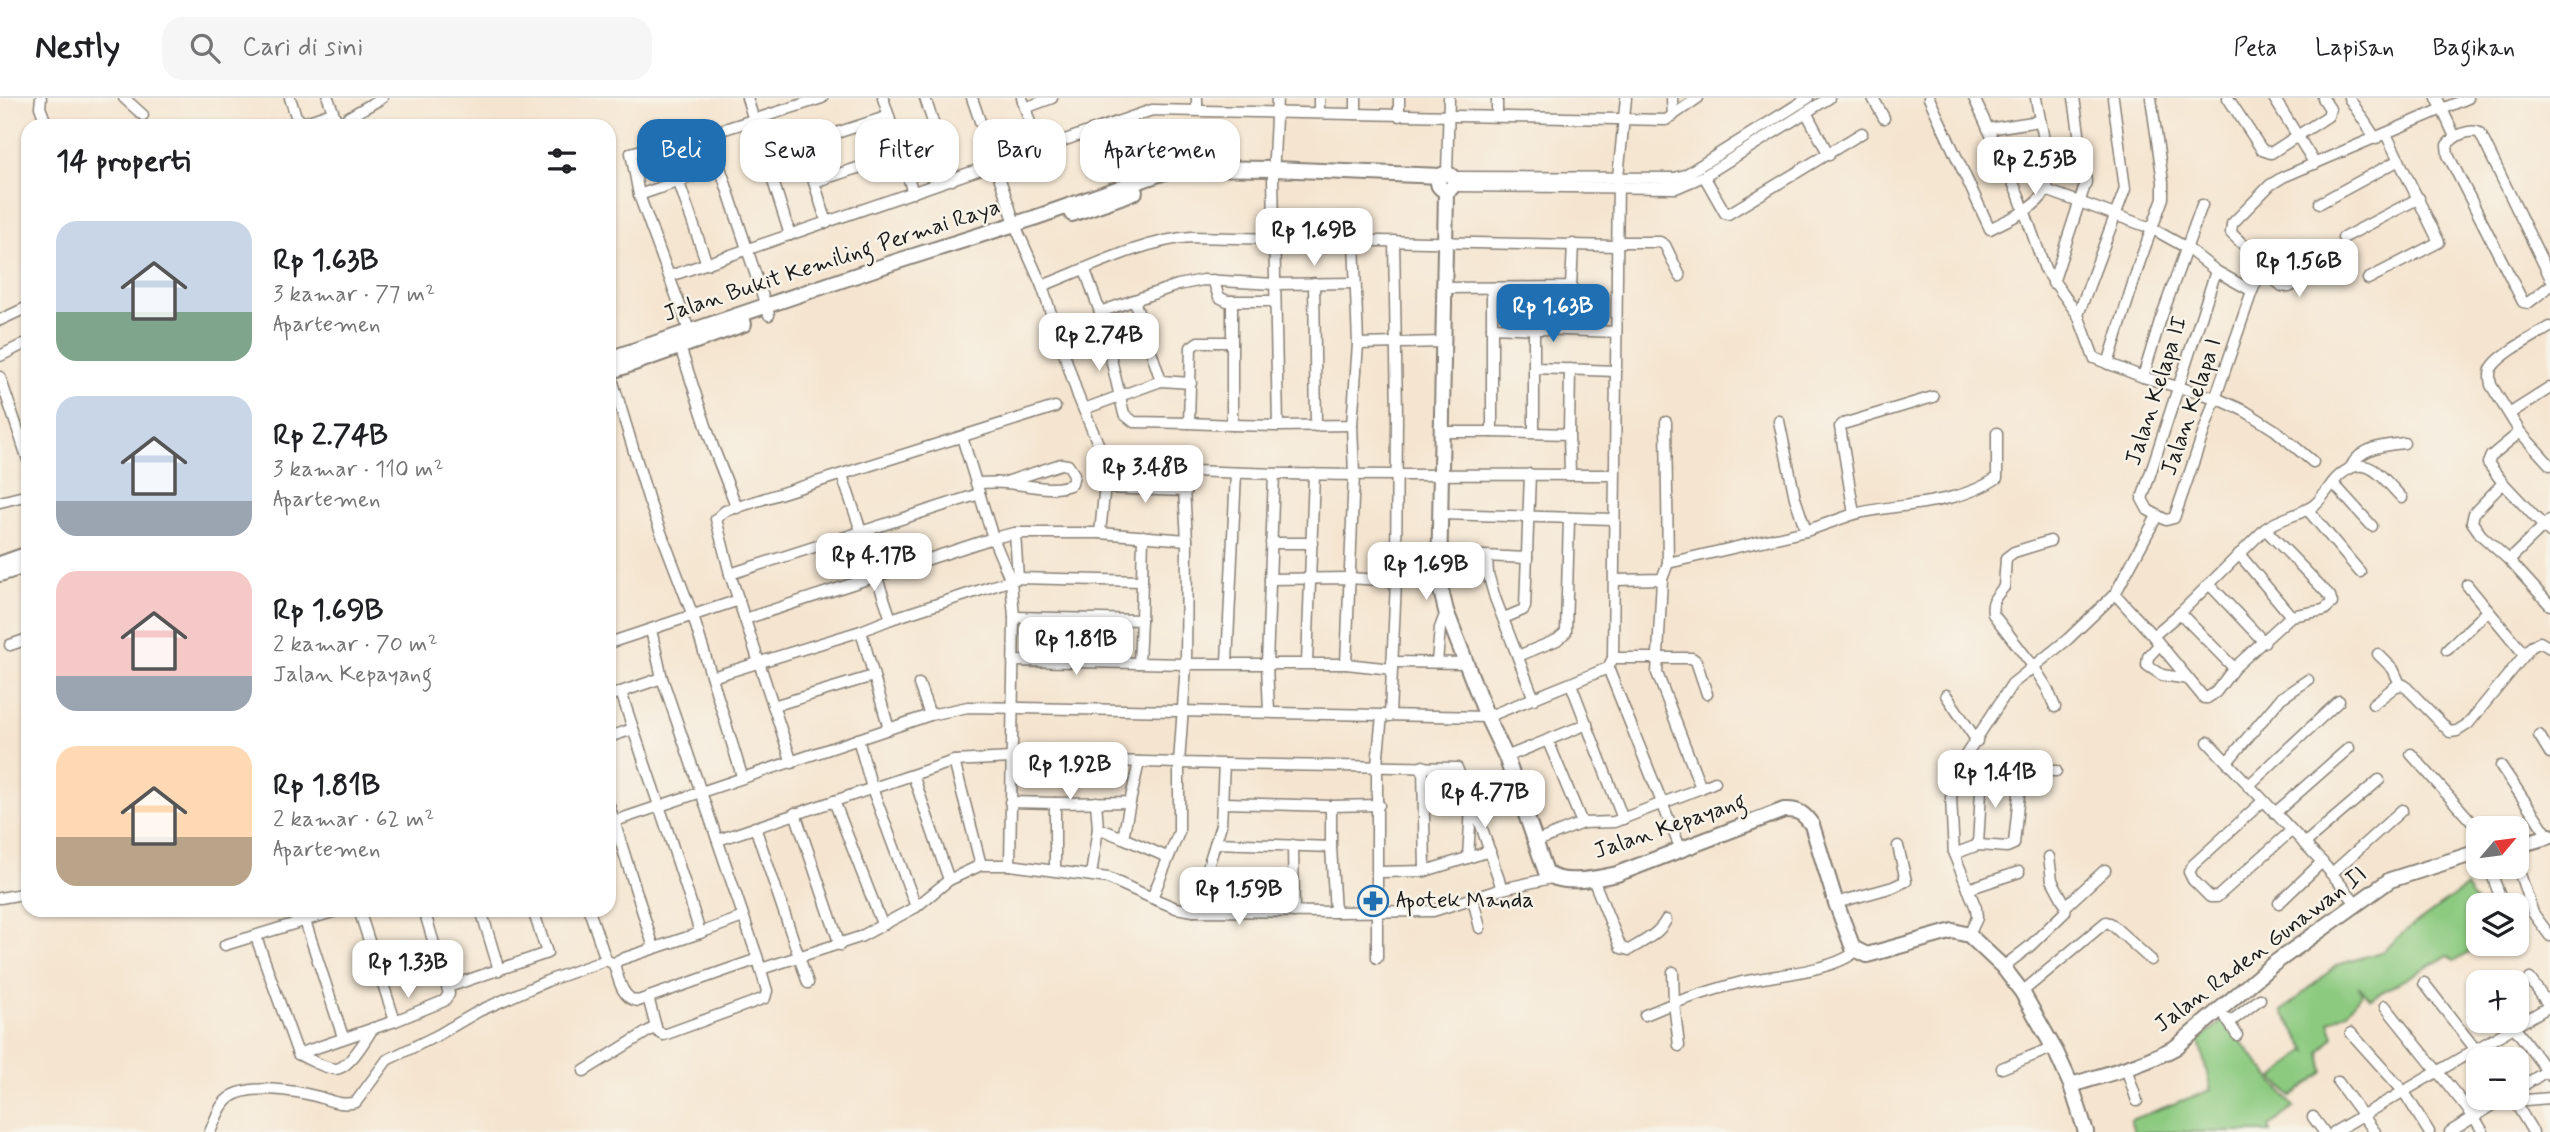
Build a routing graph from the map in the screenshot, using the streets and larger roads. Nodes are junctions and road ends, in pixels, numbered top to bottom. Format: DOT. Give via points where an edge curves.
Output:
graph roads {
  1 [pos="41,98"];
  2 [pos="124,98"];
  3 [pos="290,98"];
  4 [pos="328,98"];
  5 [pos="382,98"];
  6 [pos="747,98"];
  7 [pos="822,98"];
  8 [pos="883,98"];
  9 [pos="925,98"];
  10 [pos="972,98"];
  11 [pos="1052,98"];
  12 [pos="1148,98"];
  13 [pos="1198,98"];
  14 [pos="1235,98"];
  15 [pos="1277,98"];
  16 [pos="1319,98"];
  17 [pos="1356,98"];
  18 [pos="1399,98"];
  19 [pos="1449,98"];
  20 [pos="1497,98"];
  21 [pos="1626,98"];
  22 [pos="1672,98"];
  23 [pos="1697,98"];
  24 [pos="1808,98"];
  25 [pos="1829,98"];
  26 [pos="1873,98"];
  27 [pos="1928,98"];
  28 [pos="1974,98"];
  29 [pos="2036,98"];
  30 [pos="2074,98"];
  31 [pos="2113,98"];
  32 [pos="2151,98"];
  33 [pos="2228,98"];
  34 [pos="2274,98"];
  35 [pos="2323,98"];
  36 [pos="2349,98"];
  37 [pos="2437,98"];
  38 [pos="2468,98"];
  39 [pos="798,102"];
  40 [pos="1024,103"];
  41 [pos="1152,110"];
  42 [pos="1198,110"];
  43 [pos="2442,110"];
  44 [pos="1234,111"];
  45 [pos="332,113"];
  46 [pos="1277,113"];
  47 [pos="1319,113"];
  48 [pos="1806,113"];
  49 [pos="1356,114"];
  50 [pos="1448,114"];
  51 [pos="143,115"];
  52 [pos="889,116"];
  53 [pos="1399,116"];
  54 [pos="1497,116"];
  55 [pos="1674,116"];
  56 [pos="1884,118"];
  57 [pos="44,119"];
  58 [pos="299,119"];
  59 [pos="315,119"];
  60 [pos="337,119"];
  61 [pos="346,119"];
  62 [pos="754,119"];
  63 [pos="760,119"];
  64 [pos="890,119"];
  65 [pos="932,119"];
  66 [pos="979,119"];
  67 [pos="1624,120"];
  68 [pos="2039,121"];
  69 [pos="1988,129"];
  70 [pos="841,132"];
  71 [pos="1862,133"];
  72 [pos="2386,134"];
  73 [pos="2298,137"];
  74 [pos="2455,137"];
  75 [pos="2376,139"];
  76 [pos="1066,140"];
  77 [pos="637,151"];
  78 [pos="1829,155"];
  79 [pos="2045,158"];
  80 [pos="2399,160"];
  81 [pos="2315,164"];
  82 [pos="2004,166"];
  83 [pos="1274,173"];
  84 [pos="1704,176"];
  85 [pos="673,182"];
  86 [pos="679,182"];
  87 [pos="725,182"];
  88 [pos="773,182"];
  89 [pos="814,182"];
  90 [pos="910,182"];
  91 [pos="946,182"];
  92 [pos="1000,182"];
  93 [pos="1446,182"];
  94 [pos="1618,182"];
  95 [pos="2046,190"];
  96 [pos="914,193"];
  97 [pos="639,195"];
  98 [pos="2419,198"];
  99 [pos="2320,203"];
  100 [pos="2080,204"];
  101 [pos="2202,205"];
  102 [pos="2024,211"];
  103 [pos="2116,215"];
  104 [pos="827,223"];
  105 [pos="1017,228"];
  106 [pos="2151,228"];
  107 [pos="790,235"];
  108 [pos="1275,238"];
  109 [pos="2343,239"];
  110 [pos="1354,240"];
  111 [pos="1394,241"];
  112 [pos="1445,242"];
  113 [pos="1573,244"];
  114 [pos="1617,244"];
  115 [pos="2187,248"];
  116 [pos="748,250"];
  117 [pos="2339,260"];
  118 [pos="707,264"];
  119 [pos="1085,270"];
  120 [pos="2262,270"];
  121 [pos="2216,271"];
  122 [pos="670,276"];
  123 [pos="1680,276"];
  124 [pos="2550,277"];
  125 [pos="2368,279"];
  126 [pos="1213,280"];
  127 [pos="1314,283"];
  128 [pos="1354,283"];
  129 [pos="2053,283"];
  130 [pos="1275,284"];
  131 [pos="1042,286"];
  132 [pos="2550,286"];
  133 [pos="1572,287"];
  134 [pos="1444,288"];
  135 [pos="1492,288"];
  136 [pos="2252,291"];
  137 [pos="1134,300"];
  138 [pos="1232,301"];
  139 [pos="1274,301"];
  140 [pos="21,310"];
  141 [pos="768,310"];
  142 [pos="1100,312"];
  143 [pos="2078,315"];
  144 [pos="0,320"];
  145 [pos="1492,327"];
  146 [pos="2550,327"];
  147 [pos="1534,328"];
  148 [pos="1571,329"];
  149 [pos="690,332"];
  150 [pos="1616,332"];
  151 [pos="1232,342"];
  152 [pos="1443,342"];
  153 [pos="1358,344"];
  154 [pos="1395,344"];
  155 [pos="21,346"];
  156 [pos="680,347"];
  157 [pos="0,356"];
  158 [pos="616,357"];
  159 [pos="2108,364"];
  160 [pos="1534,368"];
  161 [pos="616,369"];
  162 [pos="1570,369"];
  163 [pos="1616,371"];
  164 [pos="0,377"];
  165 [pos="2143,377"];
  166 [pos="1161,382"];
  167 [pos="1191,383"];
  168 [pos="2178,387"];
  169 [pos="2549,390"];
  170 [pos="616,394"];
  171 [pos="1120,396"];
  172 [pos="1933,397"];
  173 [pos="2216,398"];
  174 [pos="1055,407"];
  175 [pos="1084,409"];
  176 [pos="2509,414"];
  177 [pos="1779,421"];
  178 [pos="1666,422"];
  179 [pos="1189,423"];
  180 [pos="1231,425"];
  181 [pos="1352,425"];
  182 [pos="1278,426"];
  183 [pos="1316,426"];
  184 [pos="1441,432"];
  185 [pos="1492,432"];
  186 [pos="2520,432"];
  187 [pos="1534,433"];
  188 [pos="1997,433"];
  189 [pos="1569,434"];
  190 [pos="962,437"];
  191 [pos="21,439"];
  192 [pos="2404,443"];
  193 [pos="2313,462"];
  194 [pos="1107,465"];
  195 [pos="2550,466"];
  196 [pos="2351,467"];
  197 [pos="1183,472"];
  198 [pos="1236,473"];
  199 [pos="1274,474"];
  200 [pos="1314,474"];
  201 [pos="1354,474"];
  202 [pos="1397,474"];
  203 [pos="1442,474"];
  204 [pos="1530,474"];
  205 [pos="842,475"];
  206 [pos="1570,475"];
  207 [pos="1614,475"];
  208 [pos="1003,483"];
  209 [pos="2333,483"];
  210 [pos="2503,483"];
  211 [pos="1105,488"];
  212 [pos="977,489"];
  213 [pos="1186,491"];
  214 [pos="21,497"];
  215 [pos="2402,498"];
  216 [pos="0,502"];
  217 [pos="737,508"];
  218 [pos="2307,509"];
  219 [pos="1854,513"];
  220 [pos="1441,514"];
  221 [pos="1529,516"];
  222 [pos="2157,516"];
  223 [pos="1569,518"];
  224 [pos="1613,519"];
  225 [pos="2372,526"];
  226 [pos="2548,526"];
  227 [pos="2264,529"];
  228 [pos="1806,531"];
  229 [pos="861,532"];
  230 [pos="1015,533"];
  231 [pos="1100,533"];
  232 [pos="1143,536"];
  233 [pos="993,538"];
  234 [pos="1187,540"];
  235 [pos="2050,541"];
  236 [pos="1271,542"];
  237 [pos="1312,543"];
  238 [pos="1441,554"];
  239 [pos="2239,554"];
  240 [pos="21,556"];
  241 [pos="1487,557"];
  242 [pos="1527,558"];
  243 [pos="2509,560"];
  244 [pos="1668,563"];
  245 [pos="0,564"];
  246 [pos="21,567"];
  247 [pos="2360,572"];
  248 [pos="0,574"];
  249 [pos="730,574"];
  250 [pos="876,576"];
  251 [pos="1349,578"];
  252 [pos="1015,579"];
  253 [pos="1270,579"];
  254 [pos="1662,579"];
  255 [pos="1311,580"];
  256 [pos="1615,580"];
  257 [pos="1142,581"];
  258 [pos="1396,581"];
  259 [pos="1439,582"];
  260 [pos="2209,584"];
  261 [pos="2467,585"];
  262 [pos="2115,594"];
  263 [pos="739,600"];
  264 [pos="2550,605"];
  265 [pos="1446,611"];
  266 [pos="2488,611"];
  267 [pos="2180,612"];
  268 [pos="693,616"];
  269 [pos="2291,616"];
  270 [pos="1014,617"];
  271 [pos="1504,618"];
  272 [pos="745,619"];
  273 [pos="891,619"];
  274 [pos="1141,620"];
  275 [pos="651,630"];
  276 [pos="861,631"];
  277 [pos="2156,640"];
  278 [pos="21,641"];
  279 [pos="616,641"];
  280 [pos="2264,642"];
  281 [pos="10,645"];
  282 [pos="2550,648"];
  283 [pos="2446,650"];
  284 [pos="2378,653"];
  285 [pos="2524,654"];
  286 [pos="1518,656"];
  287 [pos="1613,658"];
  288 [pos="1657,658"];
  289 [pos="1013,661"];
  290 [pos="1227,662"];
  291 [pos="760,663"];
  292 [pos="1139,663"];
  293 [pos="1307,663"];
  294 [pos="1437,663"];
  295 [pos="1468,663"];
  296 [pos="1186,664"];
  297 [pos="1267,664"];
  298 [pos="1346,664"];
  299 [pos="1392,666"];
  300 [pos="2033,666"];
  301 [pos="1608,668"];
  302 [pos="2234,668"];
  303 [pos="873,676"];
  304 [pos="712,677"];
  305 [pos="662,678"];
  306 [pos="2188,679"];
  307 [pos="2308,680"];
  308 [pos="919,684"];
  309 [pos="1571,684"];
  310 [pos="2400,684"];
  311 [pos="621,692"];
  312 [pos="616,694"];
  313 [pos="1707,694"];
  314 [pos="1946,695"];
  315 [pos="1534,699"];
  316 [pos="2339,701"];
  317 [pos="2373,704"];
  318 [pos="773,706"];
  319 [pos="1012,707"];
  320 [pos="2055,708"];
  321 [pos="1181,710"];
  322 [pos="1269,712"];
  323 [pos="930,715"];
  324 [pos="1386,716"];
  325 [pos="1487,717"];
  326 [pos="1587,724"];
  327 [pos="633,729"];
  328 [pos="889,729"];
  329 [pos="616,735"];
  330 [pos="2539,735"];
  331 [pos="858,739"];
  332 [pos="1548,741"];
  333 [pos="1977,741"];
  334 [pos="2208,742"];
  335 [pos="2349,748"];
  336 [pos="2550,753"];
  337 [pos="2411,754"];
  338 [pos="1506,757"];
  339 [pos="1011,758"];
  340 [pos="954,761"];
  341 [pos="1139,762"];
  342 [pos="2227,762"];
  343 [pos="792,763"];
  344 [pos="1178,763"];
  345 [pos="1224,764"];
  346 [pos="1377,765"];
  347 [pos="2501,765"];
  348 [pos="1423,766"];
  349 [pos="2056,771"];
  350 [pos="1982,772"];
  351 [pos="913,775"];
  352 [pos="742,776"];
  353 [pos="2379,780"];
  354 [pos="1715,782"];
  355 [pos="2248,786"];
  356 [pos="872,788"];
  357 [pos="1701,788"];
  358 [pos="702,791"];
  359 [pos="834,801"];
  360 [pos="1472,801"];
  361 [pos="2263,801"];
  362 [pos="1010,802"];
  363 [pos="1096,802"];
  364 [pos="1130,802"];
  365 [pos="1055,803"];
  366 [pos="1224,803"];
  367 [pos="1662,803"];
  368 [pos="1379,804"];
  369 [pos="661,806"];
  370 [pos="1331,806"];
  371 [pos="2402,810"];
  372 [pos="796,813"];
  373 [pos="2275,813"];
  374 [pos="2466,816"];
  375 [pos="1623,819"];
  376 [pos="616,821"];
  377 [pos="1582,823"];
  378 [pos="755,827"];
  379 [pos="1098,828"];
  380 [pos="2291,831"];
  381 [pos="616,834"];
  382 [pos="2549,836"];
  383 [pos="1123,838"];
  384 [pos="718,840"];
  385 [pos="1535,842"];
  386 [pos="2529,842"];
  387 [pos="1216,843"];
  388 [pos="2304,844"];
  389 [pos="1293,845"];
  390 [pos="1978,845"];
  391 [pos="1898,846"];
  392 [pos="1331,847"];
  393 [pos="1681,850"];
  394 [pos="1490,851"];
  395 [pos="1954,854"];
  396 [pos="2466,856"];
  397 [pos="1167,857"];
  398 [pos="2049,857"];
  399 [pos="1468,858"];
  400 [pos="2322,862"];
  401 [pos="981,865"];
  402 [pos="1010,865"];
  403 [pos="1055,870"];
  404 [pos="2105,870"];
  405 [pos="1426,871"];
  406 [pos="1379,872"];
  407 [pos="2020,872"];
  408 [pos="2331,874"];
  409 [pos="1091,875"];
  410 [pos="1551,878"];
  411 [pos="1593,879"];
  412 [pos="2521,879"];
  413 [pos="949,880"];
  414 [pos="1502,889"];
  415 [pos="1968,889"];
  416 [pos="21,894"];
  417 [pos="0,898"];
  418 [pos="1152,898"];
  419 [pos="1473,899"];
  420 [pos="1836,903"];
  421 [pos="2279,903"];
  422 [pos="2356,903"];
  423 [pos="2066,906"];
  424 [pos="916,907"];
  425 [pos="1194,911"];
  426 [pos="1294,912"];
  427 [pos="1335,912"];
  428 [pos="1378,912"];
  429 [pos="317,917"];
  430 [pos="361,917"];
  431 [pos="426,917"];
  432 [pos="483,917"];
  433 [pos="535,917"];
  434 [pos="592,917"];
  435 [pos="743,917"];
  436 [pos="1666,920"];
  437 [pos="305,921"];
  438 [pos="883,924"];
  439 [pos="1480,928"];
  440 [pos="700,933"];
  441 [pos="1969,935"];
  442 [pos="2550,936"];
  443 [pos="256,937"];
  444 [pos="225,945"];
  445 [pos="840,946"];
  446 [pos="654,948"];
  447 [pos="1857,950"];
  448 [pos="1377,958"];
  449 [pos="758,959"];
  450 [pos="799,959"];
  451 [pos="2151,960"];
  452 [pos="610,962"];
  453 [pos="2003,967"];
  454 [pos="761,969"];
  455 [pos="499,970"];
  456 [pos="1672,972"];
  457 [pos="2530,979"];
  458 [pos="808,983"];
  459 [pos="2424,983"];
  460 [pos="448,987"];
  461 [pos="2022,992"];
  462 [pos="648,997"];
  463 [pos="2260,999"];
  464 [pos="1674,1003"];
  465 [pos="2385,1006"];
  466 [pos="2550,1007"];
  467 [pos="2220,1010"];
  468 [pos="1645,1015"];
  469 [pos="2529,1016"];
  470 [pos="395,1021"];
  471 [pos="2229,1023"];
  472 [pos="655,1027"];
  473 [pos="373,1028"];
  474 [pos="2351,1033"];
  475 [pos="2499,1033"];
  476 [pos="2519,1033"];
  477 [pos="2237,1035"];
  478 [pos="342,1037"];
  479 [pos="1679,1046"];
  480 [pos="2053,1047"];
  481 [pos="2474,1047"];
  482 [pos="2479,1047"];
  483 [pos="298,1054"];
  484 [pos="2466,1055"];
  485 [pos="2001,1068"];
  486 [pos="2126,1068"];
  487 [pos="2549,1071"];
  488 [pos="584,1072"];
  489 [pos="2438,1072"];
  490 [pos="2338,1083"];
  491 [pos="2529,1083"];
  492 [pos="2071,1085"];
  493 [pos="2404,1092"];
  494 [pos="2550,1098"];
  495 [pos="2529,1099"];
  496 [pos="2137,1101"];
  497 [pos="2488,1110"];
  498 [pos="2518,1110"];
  499 [pos="2364,1116"];
  500 [pos="2313,1117"];
  501 [pos="2474,1117"];
  502 [pos="210,1132"];
  503 [pos="2085,1132"];
  504 [pos="2324,1132"];
  505 [pos="2334,1132"];
  506 [pos="2375,1132"];
  507 [pos="2429,1132"];
  508 [pos="2450,1132"];
  509 [pos="2483,1132"];
  510 [pos="2533,1132"];
  1 -- 57 [label="street"];
  2 -- 51 [label="street"];
  3 -- 58 [label="street"];
  4 -- 45 [label="street"];
  5 -- 61 [label="street"];
  6 -- 62 [label="street"];
  7 -- 39 [label="street"];
  8 -- 52 [label="street"];
  9 -- 65 [label="street"];
  10 -- 66 [label="street"];
  11 -- 40 [label="street"];
  12 -- 41 [label="street"];
  13 -- 42 [label="street"];
  14 -- 44 [label="street"];
  15 -- 46 [label="street"];
  16 -- 47 [label="street"];
  17 -- 49 [label="street"];
  18 -- 53 [label="street"];
  19 -- 50 [label="street"];
  20 -- 54 [label="street"];
  21 -- 67 [label="street"];
  22 -- 55 [label="street"];
  23 -- 55 [label="street"];
  24 -- 94 [label="street" via="1685,175"];
  25 -- 48 [label="street"];
  26 -- 56 [label="street"];
  27 -- 102 [label="street" via="1990,229"];
  28 -- 69 [label="street"];
  29 -- 68 [label="street"];
  30 -- 100 [label="street" via="2086,182"];
  31 -- 103 [label="street" via="2125,189"];
  32 -- 106 [label="street" via="2163,190"];
  33 -- 73 [label="street" via="2267,153"];
  34 -- 73 [label="street"];
  35 -- 73 [label="street" via="2329,116"];
  36 -- 75 [label="street"];
  37 -- 43 [label="street"];
  38 -- 43 [label="street"];
  39 -- 63 [label="street"];
  41 -- 42 [label="street"];
  41 -- 76 [label="street"];
  42 -- 44 [label="street"];
  43 -- 72 [label="street"];
  43 -- 74 [label="street"];
  44 -- 46 [label="street"];
  45 -- 59 [label="street"];
  45 -- 60 [label="street"];
  46 -- 47 [label="street"];
  46 -- 83 [label="street"];
  47 -- 49 [label="street"];
  48 -- 78 [label="street"];
  48 -- 84 [label="street"];
  49 -- 53 [label="street"];
  50 -- 53 [label="street"];
  50 -- 54 [label="street"];
  50 -- 93 [label="street"];
  52 -- 64 [label="street"];
  52 -- 70 [label="street"];
  54 -- 67 [label="street"];
  55 -- 67 [label="street"];
  67 -- 94 [label="street"];
  68 -- 69 [label="street"];
  68 -- 79 [label="street"];
  69 -- 82 [label="street"];
  71 -- 78 [label="street"];
  72 -- 75 [label="street"];
  72 -- 80 [label="street"];
  73 -- 81 [label="street"];
  74 -- 124 [label="street" via="2470,131 2480,133"];
  74 -- 132 [label="street" via="2447,145 2448,156 2523,302"];
  75 -- 81 [label="street"];
  77 -- 97 [label="street" via="631,153"];
  78 -- 84 [label="street" via="1728,214"];
  79 -- 82 [label="street"];
  79 -- 95 [label="street"];
  80 -- 98 [label="street"];
  80 -- 99 [label="street"];
  81 -- 120 [label="street" via="2276,181 2232,224 2231,233"];
  82 -- 102 [label="street"];
  83 -- 93 [label="street, Jalan Bukit Kemiling Permai Raya"];
  83 -- 105 [label="street, Jalan Bukit Kemiling Permai Raya" via="1168,180 1101,205"];
  83 -- 108 [label="street"];
  84 -- 94 [label="street" via="1676,188"];
  85 -- 97 [label="street"];
  86 -- 118 [label="street"];
  87 -- 116 [label="street"];
  88 -- 107 [label="street"];
  89 -- 104 [label="street"];
  90 -- 96 [label="street"];
  91 -- 96 [label="street"];
  92 -- 105 [label="street"];
  93 -- 94 [label="street"];
  93 -- 112 [label="street"];
  94 -- 114 [label="street"];
  95 -- 100 [label="street"];
  95 -- 102 [label="street"];
  96 -- 104 [label="street"];
  97 -- 122 [label="street"];
  98 -- 109 [label="street"];
  98 -- 125 [label="street" via="2439,242"];
  100 -- 103 [label="street"];
  100 -- 129 [label="street"];
  101 -- 115 [label="street"];
  102 -- 129 [label="street"];
  103 -- 106 [label="street"];
  103 -- 143 [label="street"];
  104 -- 107 [label="street"];
  105 -- 131 [label="street"];
  105 -- 141 [label="street, Jalan Bukit Kemiling Permai Raya"];
  106 -- 115 [label="street"];
  106 -- 159 [label="street"];
  107 -- 116 [label="street"];
  108 -- 110 [label="street"];
  108 -- 119 [label="street" via="1175,238"];
  108 -- 130 [label="street"];
  110 -- 111 [label="street"];
  110 -- 128 [label="street"];
  111 -- 112 [label="street"];
  111 -- 154 [label="street"];
  112 -- 113 [label="street"];
  112 -- 134 [label="street"];
  113 -- 114 [label="street"];
  113 -- 133 [label="street"];
  114 -- 123 [label="street" via="1660,242"];
  114 -- 150 [label="street"];
  115 -- 121 [label="street"];
  115 -- 165 [label="street"];
  116 -- 118 [label="street"];
  116 -- 141 [label="street"];
  117 -- 120 [label="street" via="2289,287"];
  118 -- 122 [label="street"];
  119 -- 131 [label="street"];
  119 -- 142 [label="street"];
  120 -- 136 [label="street, Jalan Kelapa I"];
  121 -- 136 [label="street"];
  121 -- 168 [label="street, Jalan Kelapa II"];
  122 -- 149 [label="street"];
  126 -- 130 [label="street"];
  126 -- 137 [label="street" via="1178,285"];
  126 -- 138 [label="street" via="1219,297"];
  127 -- 128 [label="street"];
  127 -- 130 [label="street"];
  127 -- 183 [label="street"];
  128 -- 153 [label="street"];
  129 -- 143 [label="street"];
  130 -- 139 [label="street"];
  131 -- 175 [label="street"];
  133 -- 135 [label="street"];
  133 -- 148 [label="street"];
  134 -- 135 [label="street"];
  134 -- 152 [label="street"];
  135 -- 145 [label="street"];
  136 -- 173 [label="street, Jalan Kelapa I"];
  137 -- 142 [label="street"];
  137 -- 166 [label="street"];
  138 -- 139 [label="street"];
  138 -- 151 [label="street"];
  139 -- 182 [label="street"];
  140 -- 144 [label="street"];
  141 -- 149 [label="street, Jalan Bukit Kemiling Permai Raya"];
  141 -- 156 [label="street, Jalan Bukit Kemiling Permai Raya"];
  142 -- 171 [label="street"];
  143 -- 159 [label="street" via="2091,353"];
  145 -- 147 [label="street"];
  145 -- 185 [label="street"];
  146 -- 176 [label="street" via="2498,361 2490,372 2491,385"];
  147 -- 148 [label="street"];
  147 -- 160 [label="street"];
  148 -- 150 [label="street"];
  149 -- 158 [label="street, Jalan Bukit Kemiling Permai Raya"];
  150 -- 163 [label="street"];
  151 -- 167 [label="street" via="1193,344"];
  151 -- 180 [label="street"];
  152 -- 154 [label="street"];
  152 -- 184 [label="street"];
  153 -- 154 [label="street"];
  153 -- 181 [label="street"];
  154 -- 202 [label="street"];
  155 -- 157 [label="street"];
  156 -- 161 [label="street, Jalan Bukit Kemiling Permai Raya"];
  156 -- 217 [label="street"];
  159 -- 165 [label="street"];
  160 -- 162 [label="street"];
  160 -- 187 [label="street"];
  162 -- 163 [label="street"];
  162 -- 189 [label="street"];
  163 -- 207 [label="street"];
  164 -- 191 [label="street"];
  165 -- 168 [label="street"];
  166 -- 167 [label="street"];
  166 -- 171 [label="street"];
  167 -- 179 [label="street"];
  168 -- 173 [label="street"];
  168 -- 222 [label="street, Jalan Kelapa II" via="2142,499"];
  169 -- 176 [label="street"];
  170 -- 268 [label="street" via="649,501"];
  171 -- 175 [label="street"];
  171 -- 179 [label="street" via="1124,414 1134,422"];
  172 -- 219 [label="street" via="1840,427"];
  173 -- 193 [label="street" via="2258,418"];
  173 -- 222 [label="street, Jalan Kelapa I" via="2174,518 2169,521"];
  174 -- 190 [label="street"];
  175 -- 194 [label="street"];
  176 -- 186 [label="street"];
  177 -- 228 [label="street"];
  178 -- 244 [label="street"];
  179 -- 180 [label="street"];
  180 -- 182 [label="street"];
  181 -- 183 [label="street"];
  181 -- 201 [label="street"];
  182 -- 183 [label="street"];
  184 -- 185 [label="street"];
  184 -- 203 [label="street"];
  185 -- 187 [label="street"];
  186 -- 195 [label="street"];
  186 -- 210 [label="street" via="2488,460"];
  187 -- 189 [label="street"];
  188 -- 219 [label="street" via="1997,478 1988,484 1958,495"];
  189 -- 206 [label="street"];
  190 -- 205 [label="street"];
  190 -- 212 [label="street"];
  192 -- 196 [label="street" via="2365,452"];
  194 -- 197 [label="street"];
  194 -- 211 [label="street"];
  196 -- 209 [label="street"];
  196 -- 215 [label="street" via="2374,468"];
  197 -- 198 [label="street"];
  197 -- 213 [label="street"];
  198 -- 199 [label="street"];
  198 -- 290 [label="street"];
  199 -- 200 [label="street"];
  199 -- 236 [label="street"];
  200 -- 201 [label="street"];
  200 -- 237 [label="street"];
  201 -- 202 [label="street"];
  201 -- 251 [label="street"];
  202 -- 203 [label="street"];
  202 -- 258 [label="street"];
  203 -- 204 [label="street"];
  203 -- 220 [label="street"];
  204 -- 206 [label="street"];
  204 -- 221 [label="street"];
  205 -- 217 [label="street"];
  205 -- 229 [label="street"];
  206 -- 207 [label="street"];
  207 -- 224 [label="street"];
  208 -- 208 [label="street" via="1069,486 1074,474 1061,464"];
  208 -- 212 [label="street"];
  209 -- 218 [label="street"];
  209 -- 225 [label="street"];
  210 -- 226 [label="street"];
  210 -- 243 [label="street" via="2472,517 2481,535"];
  211 -- 213 [label="street"];
  211 -- 231 [label="street"];
  212 -- 229 [label="street"];
  212 -- 233 [label="street"];
  213 -- 234 [label="street"];
  214 -- 216 [label="street"];
  217 -- 249 [label="street" via="716,519"];
  218 -- 227 [label="street"];
  218 -- 247 [label="street"];
  219 -- 228 [label="street"];
  220 -- 221 [label="street"];
  220 -- 238 [label="street"];
  221 -- 223 [label="street"];
  221 -- 242 [label="street"];
  222 -- 262 [label="street"];
  223 -- 224 [label="street"];
  223 -- 286 [label="street" via="1566,632"];
  224 -- 256 [label="street"];
  226 -- 243 [label="street"];
  227 -- 239 [label="street"];
  227 -- 269 [label="street" via="2332,600 2324,610"];
  228 -- 244 [label="street"];
  229 -- 249 [label="street"];
  229 -- 250 [label="street"];
  230 -- 231 [label="street"];
  230 -- 233 [label="street"];
  230 -- 252 [label="street"];
  231 -- 232 [label="street"];
  232 -- 234 [label="street"];
  232 -- 257 [label="street"];
  233 -- 250 [label="street"];
  233 -- 252 [label="street"];
  234 -- 296 [label="street"];
  235 -- 300 [label="street" via="2006,558 2004,587 1992,605 1993,614"];
  236 -- 237 [label="street"];
  236 -- 253 [label="street"];
  237 -- 255 [label="street"];
  238 -- 241 [label="street"];
  238 -- 259 [label="street"];
  239 -- 260 [label="street"];
  239 -- 269 [label="street"];
  240 -- 245 [label="street"];
  241 -- 242 [label="street"];
  241 -- 271 [label="street" via="1488,574"];
  242 -- 271 [label="street" via="1525,607"];
  243 -- 264 [label="street"];
  244 -- 254 [label="street"];
  246 -- 248 [label="street"];
  249 -- 263 [label="street"];
  250 -- 272 [label="street"];
  250 -- 273 [label="street"];
  251 -- 255 [label="street"];
  251 -- 258 [label="street"];
  251 -- 298 [label="street"];
  252 -- 257 [label="street"];
  252 -- 270 [label="street"];
  252 -- 273 [label="street"];
  253 -- 255 [label="street"];
  253 -- 297 [label="street"];
  254 -- 256 [label="street"];
  254 -- 288 [label="street"];
  255 -- 293 [label="street"];
  256 -- 287 [label="street"];
  257 -- 274 [label="street"];
  258 -- 259 [label="street"];
  258 -- 299 [label="street"];
  259 -- 265 [label="street"];
  260 -- 267 [label="street"];
  260 -- 280 [label="street"];
  261 -- 266 [label="street"];
  262 -- 277 [label="street"];
  262 -- 300 [label="street"];
  263 -- 268 [label="street"];
  263 -- 272 [label="street"];
  265 -- 294 [label="street"];
  265 -- 295 [label="street"];
  266 -- 283 [label="street"];
  266 -- 285 [label="street"];
  267 -- 277 [label="street"];
  267 -- 302 [label="street"];
  268 -- 275 [label="street"];
  268 -- 304 [label="street"];
  269 -- 280 [label="street"];
  270 -- 274 [label="street"];
  270 -- 289 [label="street"];
  271 -- 286 [label="street"];
  272 -- 291 [label="street"];
  273 -- 276 [label="street"];
  274 -- 292 [label="street"];
  275 -- 279 [label="street"];
  275 -- 305 [label="street"];
  276 -- 291 [label="street"];
  276 -- 303 [label="street"];
  277 -- 306 [label="street"];
  277 -- 306 [label="street" via="2147,665 2162,675"];
  278 -- 281 [label="street"];
  280 -- 302 [label="street"];
  282 -- 285 [label="street" via="2540,642"];
  284 -- 310 [label="street"];
  285 -- 310 [label="street" via="2468,724 2453,732"];
  286 -- 315 [label="street"];
  287 -- 288 [label="street"];
  287 -- 301 [label="street"];
  288 -- 313 [label="street" via="1692,658"];
  288 -- 357 [label="street" via="1657,673"];
  289 -- 292 [label="street"];
  289 -- 319 [label="street"];
  290 -- 296 [label="street"];
  290 -- 297 [label="street"];
  291 -- 304 [label="street"];
  291 -- 318 [label="street"];
  292 -- 296 [label="street"];
  293 -- 297 [label="street"];
  293 -- 298 [label="street"];
  294 -- 295 [label="street"];
  294 -- 299 [label="street"];
  295 -- 325 [label="street"];
  296 -- 321 [label="street"];
  297 -- 322 [label="street"];
  298 -- 299 [label="street"];
  299 -- 324 [label="street"];
  300 -- 320 [label="street"];
  300 -- 333 [label="street" via="2012,684"];
  301 -- 309 [label="street"];
  301 -- 367 [label="street"];
  302 -- 306 [label="street" via="2207,698"];
  303 -- 318 [label="street"];
  303 -- 328 [label="street"];
  304 -- 352 [label="street"];
  305 -- 311 [label="street"];
  305 -- 358 [label="street"];
  307 -- 342 [label="street" via="2281,698"];
  308 -- 323 [label="street"];
  309 -- 315 [label="street"];
  309 -- 326 [label="street"];
  310 -- 317 [label="street"];
  311 -- 312 [label="street"];
  311 -- 327 [label="street"];
  314 -- 333 [label="street"];
  315 -- 325 [label="street"];
  316 -- 355 [label="street"];
  318 -- 343 [label="street"];
  319 -- 321 [label="street"];
  319 -- 323 [label="street" via="968,707"];
  319 -- 339 [label="street"];
  321 -- 322 [label="street"];
  321 -- 344 [label="street"];
  322 -- 324 [label="street"];
  323 -- 328 [label="street"];
  324 -- 325 [label="street"];
  324 -- 346 [label="street"];
  325 -- 338 [label="street"];
  326 -- 332 [label="street"];
  326 -- 375 [label="street"];
  327 -- 329 [label="street"];
  327 -- 369 [label="street"];
  328 -- 331 [label="street"];
  330 -- 336 [label="street"];
  331 -- 343 [label="street"];
  331 -- 356 [label="street"];
  332 -- 338 [label="street"];
  332 -- 377 [label="street"];
  333 -- 395 [label="street" via="1956,770 1951,799"];
  334 -- 342 [label="street"];
  335 -- 373 [label="street"];
  337 -- 374 [label="street"];
  338 -- 385 [label="street"];
  339 -- 340 [label="street"];
  339 -- 341 [label="street"];
  339 -- 362 [label="street"];
  340 -- 351 [label="street"];
  340 -- 401 [label="street"];
  341 -- 344 [label="street"];
  341 -- 364 [label="street"];
  342 -- 355 [label="street"];
  343 -- 352 [label="street"];
  344 -- 345 [label="street"];
  344 -- 397 [label="street" via="1179,831"];
  345 -- 346 [label="street"];
  345 -- 366 [label="street"];
  346 -- 348 [label="street"];
  346 -- 368 [label="street"];
  347 -- 382 [label="street"];
  348 -- 360 [label="street" via="1457,768"];
  348 -- 405 [label="street"];
  349 -- 390 [label="street" via="2026,770 2021,774 2014,844"];
  350 -- 390 [label="street"];
  351 -- 356 [label="street"];
  351 -- 413 [label="street"];
  352 -- 358 [label="street"];
  353 -- 388 [label="street"];
  354 -- 357 [label="street"];
  355 -- 361 [label="street"];
  356 -- 359 [label="street"];
  356 -- 424 [label="street"];
  357 -- 367 [label="street"];
  358 -- 369 [label="street"];
  358 -- 384 [label="street"];
  359 -- 372 [label="street"];
  359 -- 438 [label="street"];
  360 -- 394 [label="street"];
  360 -- 399 [label="street"];
  361 -- 373 [label="street"];
  361 -- 380 [label="street" via="2193,865 2189,872 2193,880 2210,897 2222,895"];
  362 -- 365 [label="street"];
  362 -- 402 [label="street"];
  363 -- 364 [label="street"];
  363 -- 365 [label="street"];
  363 -- 379 [label="street"];
  364 -- 383 [label="street"];
  365 -- 403 [label="street"];
  366 -- 370 [label="street"];
  366 -- 387 [label="street"];
  367 -- 375 [label="street"];
  367 -- 393 [label="street"];
  368 -- 370 [label="street"];
  368 -- 406 [label="street"];
  369 -- 376 [label="street"];
  369 -- 440 [label="street"];
  370 -- 392 [label="street"];
  371 -- 408 [label="street"];
  372 -- 378 [label="street"];
  372 -- 445 [label="street"];
  373 -- 380 [label="street"];
  375 -- 377 [label="street"];
  377 -- 385 [label="street"];
  378 -- 384 [label="street"];
  378 -- 450 [label="street"];
  379 -- 383 [label="street"];
  379 -- 409 [label="street"];
  380 -- 388 [label="street"];
  381 -- 446 [label="street"];
  382 -- 386 [label="street"];
  383 -- 397 [label="street"];
  384 -- 435 [label="street"];
  385 -- 410 [label="street" via="1542,867"];
  387 -- 389 [label="street"];
  387 -- 425 [label="street"];
  388 -- 400 [label="street"];
  389 -- 392 [label="street"];
  389 -- 426 [label="street"];
  390 -- 395 [label="street"];
  391 -- 420 [label="street" via="1906,881"];
  392 -- 427 [label="street"];
  393 -- 411 [label="street, Jalan Kepayang"];
  393 -- 420 [label="street, Jalan Kepayang" via="1784,810 1797,810 1812,825"];
  394 -- 399 [label="street"];
  394 -- 414 [label="street"];
  395 -- 415 [label="street"];
  396 -- 422 [label="street, Jalan Raden Gunawan II" via="2390,880"];
  397 -- 418 [label="street"];
  398 -- 423 [label="street" via="2050,875"];
  399 -- 405 [label="street"];
  400 -- 408 [label="street"];
  400 -- 421 [label="street"];
  401 -- 402 [label="street"];
  401 -- 413 [label="street"];
  402 -- 403 [label="street"];
  403 -- 409 [label="street"];
  404 -- 423 [label="street"];
  405 -- 406 [label="street"];
  406 -- 428 [label="street"];
  407 -- 415 [label="street"];
  408 -- 422 [label="street"];
  409 -- 418 [label="street"];
  410 -- 411 [label="street, Jalan Kepayang"];
  410 -- 414 [label="street"];
  411 -- 436 [label="street" via="1621,948 1629,950 1648,939"];
  412 -- 442 [label="street" via="2532,913"];
  413 -- 424 [label="street"];
  414 -- 419 [label="street"];
  415 -- 441 [label="street" via="1977,918"];
  416 -- 417 [label="street"];
  418 -- 425 [label="street"];
  419 -- 428 [label="street" via="1433,912"];
  419 -- 439 [label="street"];
  420 -- 447 [label="street, Jalan Kepayang" via="1850,943"];
  422 -- 467 [label="street, Jalan Raden Gunawan II"];
  423 -- 453 [label="street" via="2029,947"];
  424 -- 438 [label="street"];
  425 -- 426 [label="street"];
  426 -- 427 [label="street"];
  427 -- 428 [label="street"];
  428 -- 448 [label="street"];
  429 -- 437 [label="street"];
  430 -- 470 [label="street"];
  431 -- 460 [label="street"];
  432 -- 455 [label="street"];
  433 -- 455 [label="street" via="547,953"];
  434 -- 452 [label="street"];
  435 -- 440 [label="street"];
  435 -- 449 [label="street"];
  437 -- 443 [label="street"];
  437 -- 478 [label="street"];
  438 -- 445 [label="street"];
  440 -- 446 [label="street"];
  441 -- 447 [label="street" via="1953,931 1867,955"];
  441 -- 453 [label="street"];
  443 -- 444 [label="street"];
  443 -- 483 [label="street"];
  445 -- 450 [label="street"];
  446 -- 452 [label="street"];
  447 -- 464 [label="street" via="1833,964 1743,982"];
  449 -- 454 [label="street"];
  449 -- 462 [label="street"];
  450 -- 454 [label="street"];
  450 -- 458 [label="street"];
  451 -- 461 [label="street" via="2106,922"];
  452 -- 462 [label="street" via="629,999"];
  452 -- 502 [label="street" via="547,981 387,1060 356,1102 250,1090 228,1099"];
  453 -- 461 [label="street"];
  454 -- 472 [label="street" via="765,998 664,1035"];
  455 -- 460 [label="street"];
  456 -- 464 [label="street"];
  457 -- 466 [label="street"];
  459 -- 481 [label="street"];
  460 -- 470 [label="street" via="444,1001"];
  461 -- 480 [label="street"];
  462 -- 472 [label="street"];
  463 -- 471 [label="street"];
  464 -- 468 [label="street"];
  464 -- 479 [label="street"];
  465 -- 489 [label="street"];
  466 -- 469 [label="street"];
  467 -- 471 [label="street"];
  467 -- 486 [label="street, Jalan Raden Gunawan II" via="2176,1047"];
  470 -- 473 [label="street"];
  471 -- 477 [label="street"];
  472 -- 488 [label="street"];
  473 -- 478 [label="street"];
  473 -- 483 [label="street" via="340,1068"];
  474 -- 493 [label="street"];
  475 -- 482 [label="street"];
  476 -- 487 [label="street"];
  478 -- 483 [label="street"];
  480 -- 485 [label="street"];
  480 -- 492 [label="street"];
  484 -- 489 [label="street"];
  486 -- 492 [label="street, Jalan Raden Gunawan II"];
  486 -- 496 [label="street"];
  487 -- 491 [label="street"];
  489 -- 493 [label="street"];
  489 -- 501 [label="street"];
  490 -- 499 [label="street"];
  492 -- 503 [label="street"];
  493 -- 499 [label="street"];
  493 -- 507 [label="street"];
  494 -- 495 [label="street"];
  497 -- 501 [label="street"];
  498 -- 510 [label="street"];
  499 -- 505 [label="street"];
  499 -- 506 [label="street"];
  500 -- 504 [label="street"];
  501 -- 508 [label="street"];
  501 -- 509 [label="street"];
}
